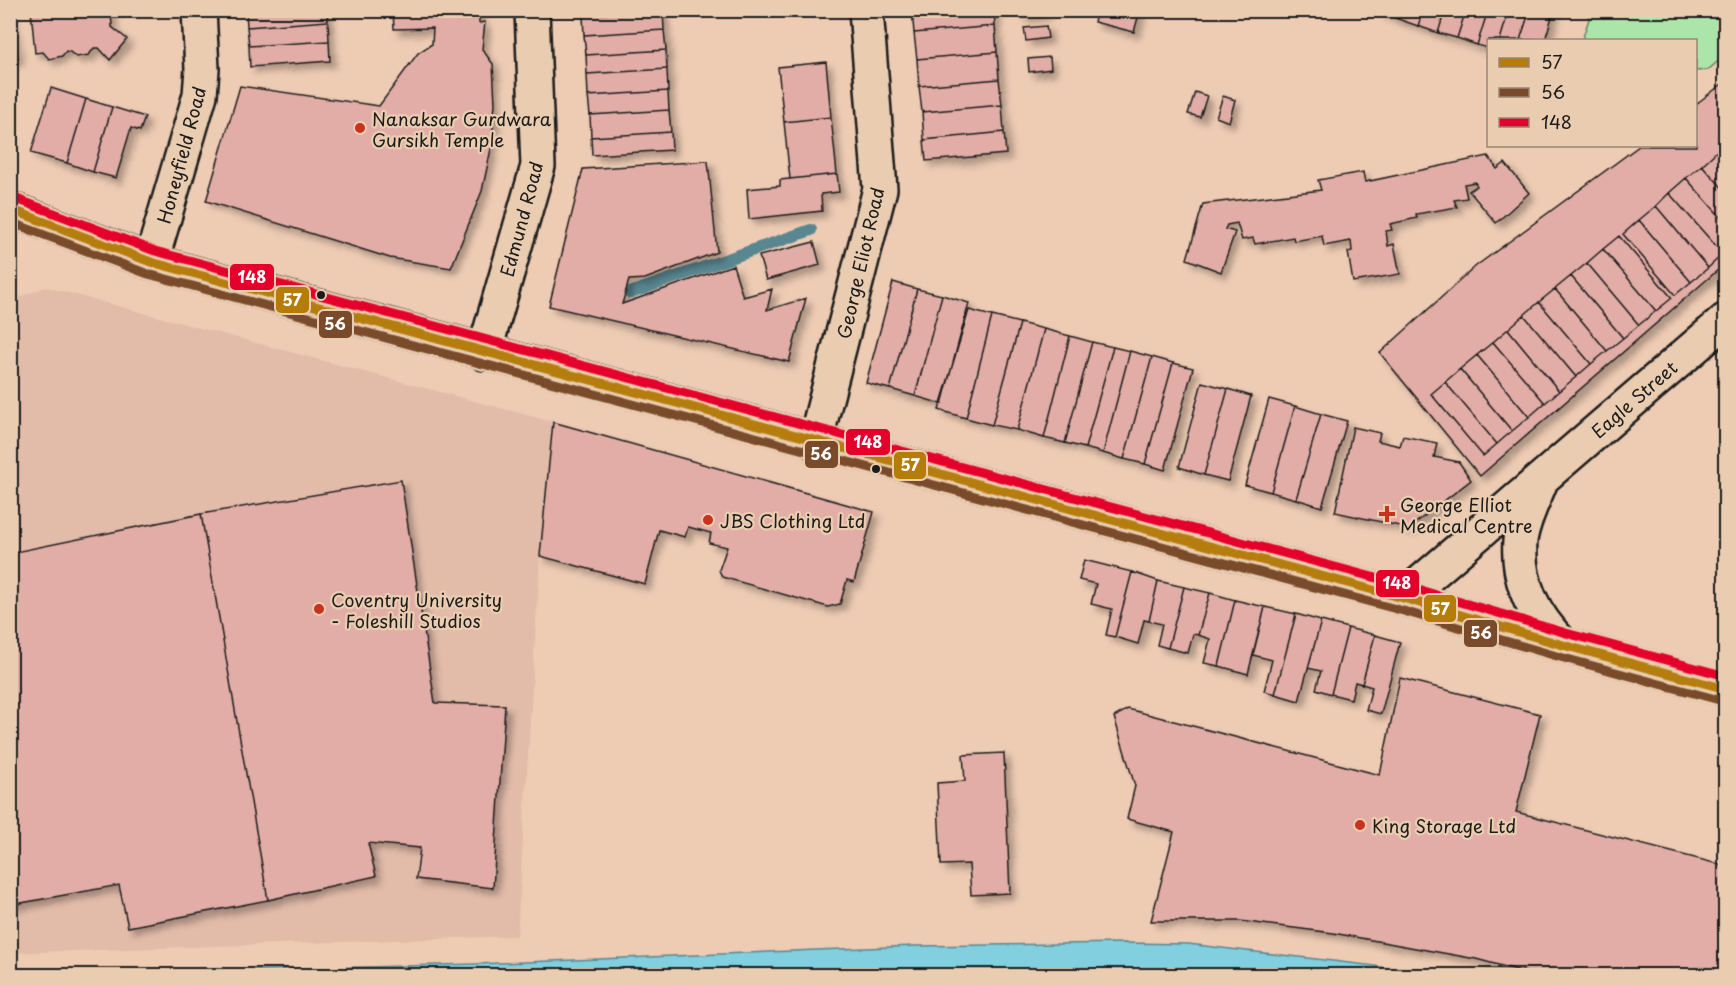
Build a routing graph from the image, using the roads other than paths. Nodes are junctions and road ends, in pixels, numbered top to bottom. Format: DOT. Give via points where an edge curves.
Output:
graph roads {
  1 [pos="200,10"];
  2 [pos="532,10"];
  3 [pos="866,10"];
  4 [pos="10,209"];
  5 [pos="151,262"];
  6 [pos="1725,320"];
  7 [pos="484,353"];
  8 [pos="815,442"];
  9 [pos="1542,479"];
  10 [pos="1403,598"];
  11 [pos="1563,645"];
  12 [pos="1725,688"];
  1 -- 5 [label="main road, Honeyfield Road" via="200,95"];
  2 -- 7 [label="main road, Edmund Road" via="538,166"];
  3 -- 8 [label="main road, George Eliot Road" via="880,189"];
  4 -- 5 [label="main road"];
  5 -- 7 [label="main road"];
  6 -- 9 [label="main road, Eagle Street"];
  7 -- 8 [label="main road"];
  8 -- 10 [label="main road"];
  9 -- 10 [label="main road, Eagle Street"];
  9 -- 11 [label="main road, Eagle Street" via="1520,540 1522,579 1532,606"];
  10 -- 11 [label="main road"];
  11 -- 12 [label="main road"];
}
